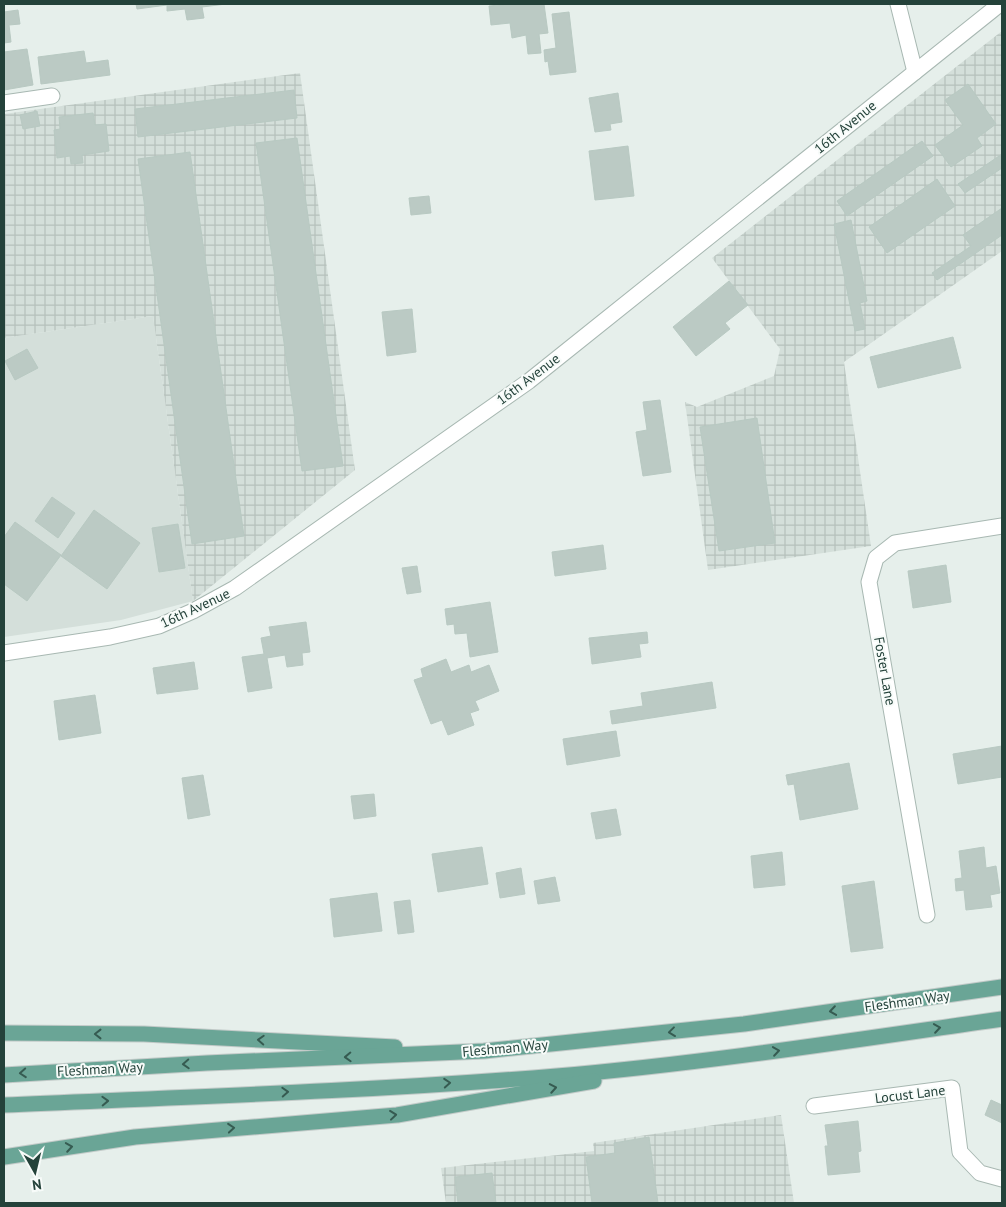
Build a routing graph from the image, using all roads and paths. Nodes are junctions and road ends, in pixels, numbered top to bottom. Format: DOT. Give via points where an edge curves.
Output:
graph roads {
  1 [pos="898,4"];
  2 [pos="1000,4"];
  3 [pos="915,72"];
  4 [pos="52,96"];
  5 [pos="4,103"];
  6 [pos="1002,526"];
  7 [pos="4,653"];
  8 [pos="928,915"];
  9 [pos="1002,988"];
  10 [pos="1002,1019"];
  11 [pos="4,1034"];
  12 [pos="484,1051"];
  13 [pos="728,1058"];
  14 [pos="4,1075"];
  15 [pos="4,1105"];
  16 [pos="814,1106"];
  17 [pos="4,1157"];
  18 [pos="1002,1179"];
  1 -- 3 [label="street"];
  2 -- 3 [label="street, 16th Avenue"];
  3 -- 7 [label="street, 16th Avenue" via="529,381 235,588 158,626 110,637"];
  4 -- 5 [label="street"];
  6 -- 8 [label="street, Foster Lane" via="895,543 876,558 869,582"];
  9 -- 12 [label="main road, Fleshman Way, one-way" via="744,1024"];
  13 -- 10 [label="main road, one-way"];
  12 -- 11 [label="main road, one-way" via="144,1034"];
  12 -- 14 [label="main road, Fleshman Way, one-way" via="206,1062"];
  15 -- 13 [label="main road, one-way" via="412,1086 558,1076"];
  17 -- 13 [label="main road, one-way" via="136,1137 397,1115"];
  16 -- 18 [label="street, Locust Lane" via="952,1088 960,1152 980,1173"];
}
